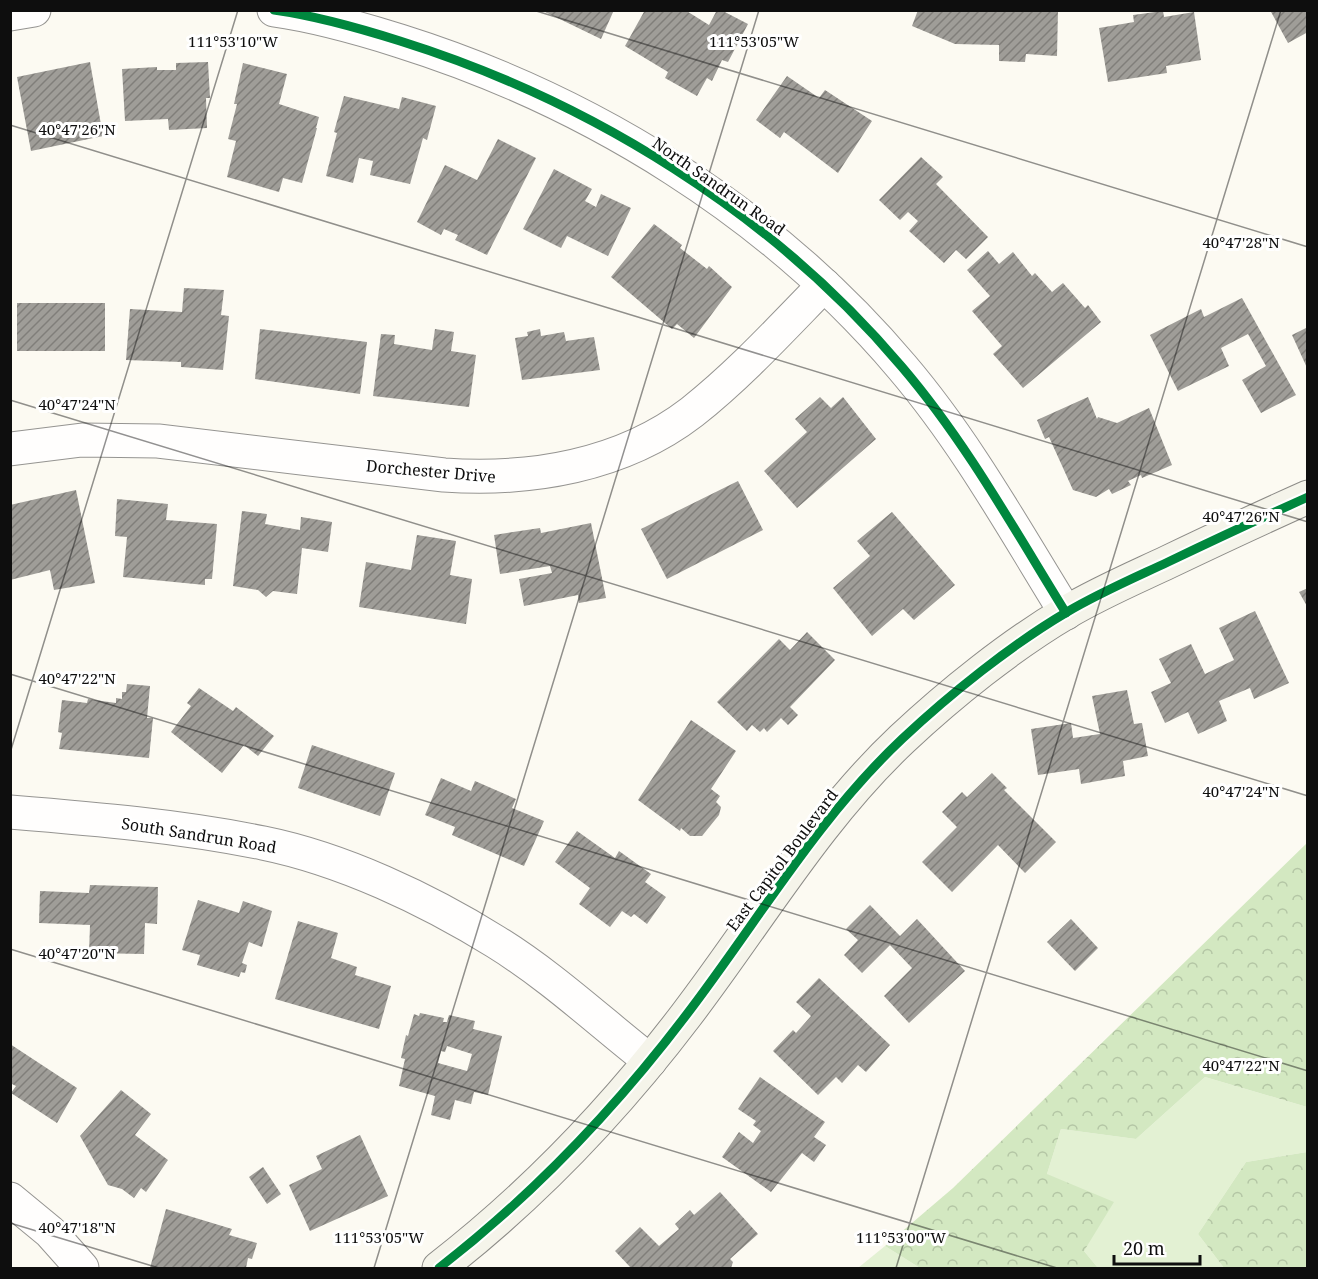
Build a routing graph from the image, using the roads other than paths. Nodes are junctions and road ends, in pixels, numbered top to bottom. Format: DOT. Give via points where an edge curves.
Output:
graph roads {
  1 [pos="34,10"];
  2 [pos="274,10"];
  3 [pos="10,14"];
  4 [pos="824,285"];
  5 [pos="10,449"];
  6 [pos="1308,497"];
  7 [pos="1066,613"];
  8 [pos="10,812"];
  9 [pos="650,1061"];
  10 [pos="10,1199"];
  11 [pos="82,1269"];
  12 [pos="439,1269"];
  1 -- 3 [label="street"];
  2 -- 4 [label="street, North Sandrun Road" via="362,29 429,50 557,103 619,136 726,205"];
  4 -- 5 [label="street, Dorchester Drive" via="743,369 690,413 636,444 578,466 500,477 444,475 158,441 82,440"];
  4 -- 7 [label="street, North Sandrun Road" via="872,333 938,411"];
  6 -- 7 [label="street, East Capitol Boulevard"];
  7 -- 9 [label="street, East Capitol Boulevard" via="954,693 853,790 814,836"];
  8 -- 9 [label="street, South Sandrun Road" via="140,824 264,843 354,871 448,914 497,943 544,974"];
  9 -- 12 [label="street, East Capitol Boulevard" via="560,1162"];
  10 -- 11 [label="street" via="50,1232"];
}
